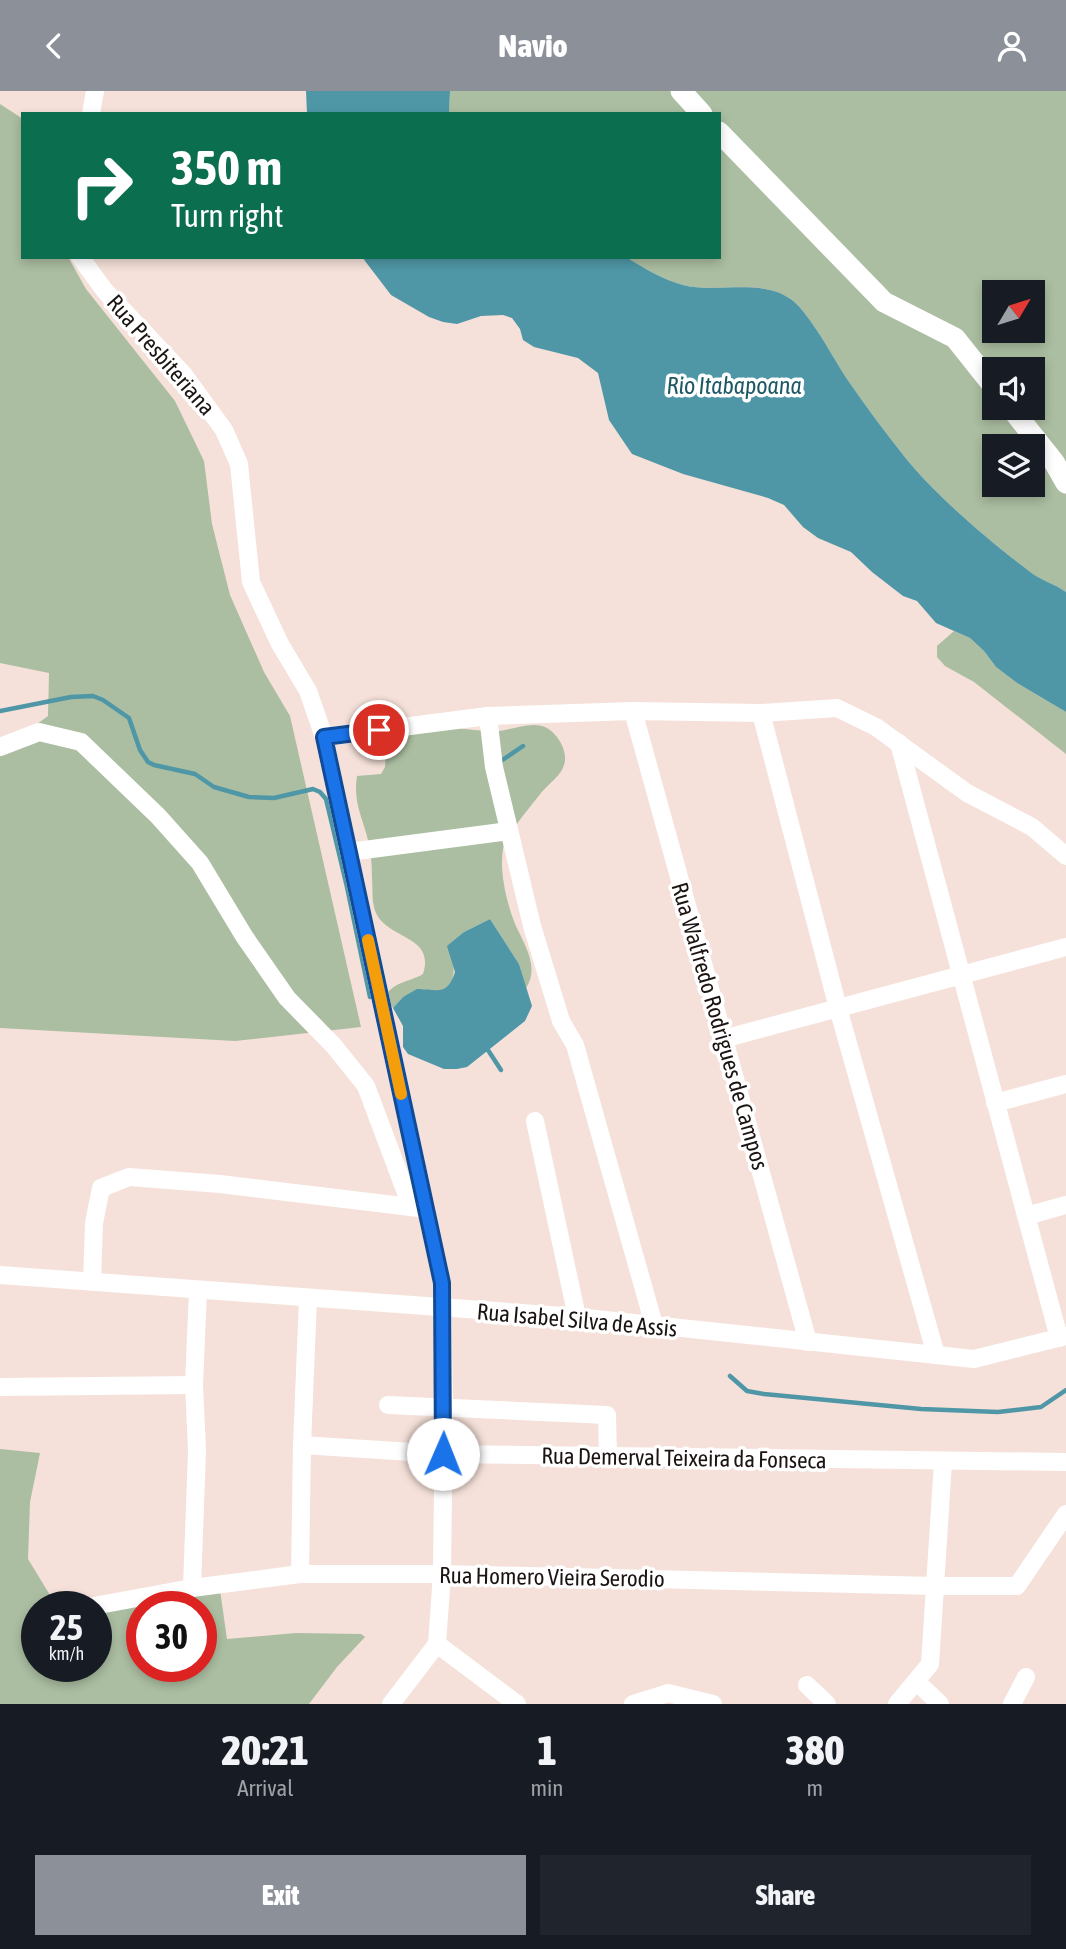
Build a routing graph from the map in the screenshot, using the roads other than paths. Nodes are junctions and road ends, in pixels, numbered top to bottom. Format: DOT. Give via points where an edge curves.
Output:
graph roads {
  1 [pos="95,91"];
  2 [pos="681,91"];
  3 [pos="91,112"];
  4 [pos="700,112"];
  5 [pos="721,134"];
  6 [pos="81,259"];
  7 [pos="982,372"];
  8 [pos="1021,420"];
  9 [pos="1066,483"];
  10 [pos="633,711"];
  11 [pos="761,713"];
  12 [pos="488,716"];
  13 [pos="324,737"];
  14 [pos="899,743"];
  15 [pos="0,747"];
  16 [pos="509,831"];
  17 [pos="349,852"];
  18 [pos="1066,856"];
  19 [pos="1066,947"];
  20 [pos="961,975"];
  21 [pos="838,1008"];
  22 [pos="723,1039"];
  23 [pos="1066,1084"];
  24 [pos="995,1103"];
  25 [pos="535,1121"];
  26 [pos="1066,1205"];
  27 [pos="419,1208"];
  28 [pos="1026,1216"];
  29 [pos="0,1275"];
  30 [pos="92,1282"];
  31 [pos="198,1290"];
  32 [pos="308,1298"];
  33 [pos="442,1309"];
  34 [pos="577,1317"];
  35 [pos="654,1325"];
  36 [pos="1062,1337"];
  37 [pos="808,1342"];
  38 [pos="936,1355"];
  39 [pos="194,1385"];
  40 [pos="0,1387"];
  41 [pos="388,1405"];
  42 [pos="444,1407"];
  43 [pos="302,1445"];
  44 [pos="443,1454"];
  45 [pos="608,1456"];
  46 [pos="943,1462"];
  47 [pos="1066,1462"];
  48 [pos="1066,1514"];
  49 [pos="300,1574"];
  50 [pos="442,1574"];
  51 [pos="934,1587"];
  52 [pos="192,1588"];
  53 [pos="112,1603"];
  54 [pos="437,1644"];
  55 [pos="1026,1677"];
  56 [pos="917,1682"];
  57 [pos="807,1685"];
  58 [pos="391,1704"];
  59 [pos="517,1704"];
  60 [pos="633,1704"];
  61 [pos="713,1704"];
  62 [pos="827,1704"];
  63 [pos="897,1704"];
  64 [pos="940,1704"];
  65 [pos="1012,1704"];
  1 -- 3 [label="street"];
  2 -- 4 [label="street"];
  5 -- 7 [label="street" via="884,302 955,338"];
  6 -- 13 [label="street, Rua Presbiteriana" via="105,291 184,375 224,430 239,464 251,582 308,691"];
  8 -- 9 [label="street"];
  10 -- 11 [label="street"];
  10 -- 12 [label="street"];
  10 -- 22 [label="street, Rua Walfredo Rodrigues de Campos"];
  11 -- 14 [label="street" via="837,708"];
  11 -- 21 [label="street"];
  12 -- 13 [label="street"];
  12 -- 16 [label="street"];
  13 -- 17 [label="street, Rua Presbiteriana"];
  14 -- 18 [label="street" via="967,793 1032,827"];
  14 -- 20 [label="street"];
  15 -- 27 [label="street" via="39,732 81,742 158,816 200,863 287,998 366,1086"];
  16 -- 17 [label="street"];
  16 -- 35 [label="street" via="532,926 561,1021 575,1045"];
  17 -- 27 [label="street, Rua Presbiteriana"];
  19 -- 20 [label="street"];
  20 -- 21 [label="street"];
  20 -- 24 [label="street"];
  21 -- 22 [label="street"];
  21 -- 38 [label="street"];
  22 -- 37 [label="street, Rua Walfredo Rodrigues de Campos"];
  23 -- 24 [label="street"];
  24 -- 28 [label="street"];
  25 -- 34 [label="street"];
  26 -- 28 [label="street"];
  27 -- 30 [label="street" via="130,1177 101,1188 94,1223"];
  27 -- 33 [label="street, Rua Presbiteriana" via="442,1283"];
  28 -- 36 [label="street"];
  29 -- 30 [label="street, Rua Isabel Silva de Assis"];
  30 -- 31 [label="street, Rua Isabel Silva de Assis"];
  31 -- 32 [label="street, Rua Isabel Silva de Assis"];
  31 -- 39 [label="street"];
  32 -- 33 [label="street, Rua Isabel Silva de Assis"];
  32 -- 43 [label="street"];
  33 -- 34 [label="street, Rua Isabel Silva de Assis"];
  33 -- 42 [label="street, Rua Presbiteriana"];
  34 -- 35 [label="street, Rua Isabel Silva de Assis"];
  35 -- 37 [label="street, Rua Isabel Silva de Assis"];
  36 -- 38 [label="street, Rua Isabel Silva de Assis" via="974,1359"];
  37 -- 38 [label="street, Rua Isabel Silva de Assis"];
  39 -- 40 [label="street"];
  39 -- 52 [label="street" via="197,1450"];
  41 -- 42 [label="street"];
  42 -- 44 [label="street, Rua Presbiteriana"];
  42 -- 45 [label="street" via="607,1415"];
  43 -- 44 [label="street, Rua Demerval Teixeira da Fonseca"];
  43 -- 49 [label="street"];
  44 -- 45 [label="street, Rua Demerval Teixeira da Fonseca"];
  44 -- 50 [label="street, Rua Presbiteriana"];
  45 -- 46 [label="street, Rua Demerval Teixeira da Fonseca"];
  46 -- 47 [label="street, Rua Demerval Teixeira da Fonseca"];
  46 -- 51 [label="street"];
  48 -- 51 [label="street, Rua Homero Vieira Serodio" via="1017,1586"];
  49 -- 50 [label="street, Rua Homero Vieira Serodio"];
  49 -- 52 [label="street, Rua Homero Vieira Serodio"];
  50 -- 51 [label="street, Rua Homero Vieira Serodio"];
  50 -- 54 [label="street, Rua Presbiteriana"];
  51 -- 56 [label="street" via="930,1664"];
  52 -- 53 [label="street, Rua Homero Vieira Serodio"];
  54 -- 58 [label="street"];
  54 -- 59 [label="street"];
  55 -- 65 [label="street"];
  56 -- 63 [label="street"];
  56 -- 64 [label="street"];
  57 -- 62 [label="street"];
  60 -- 61 [label="street" via="668,1693"];
}
